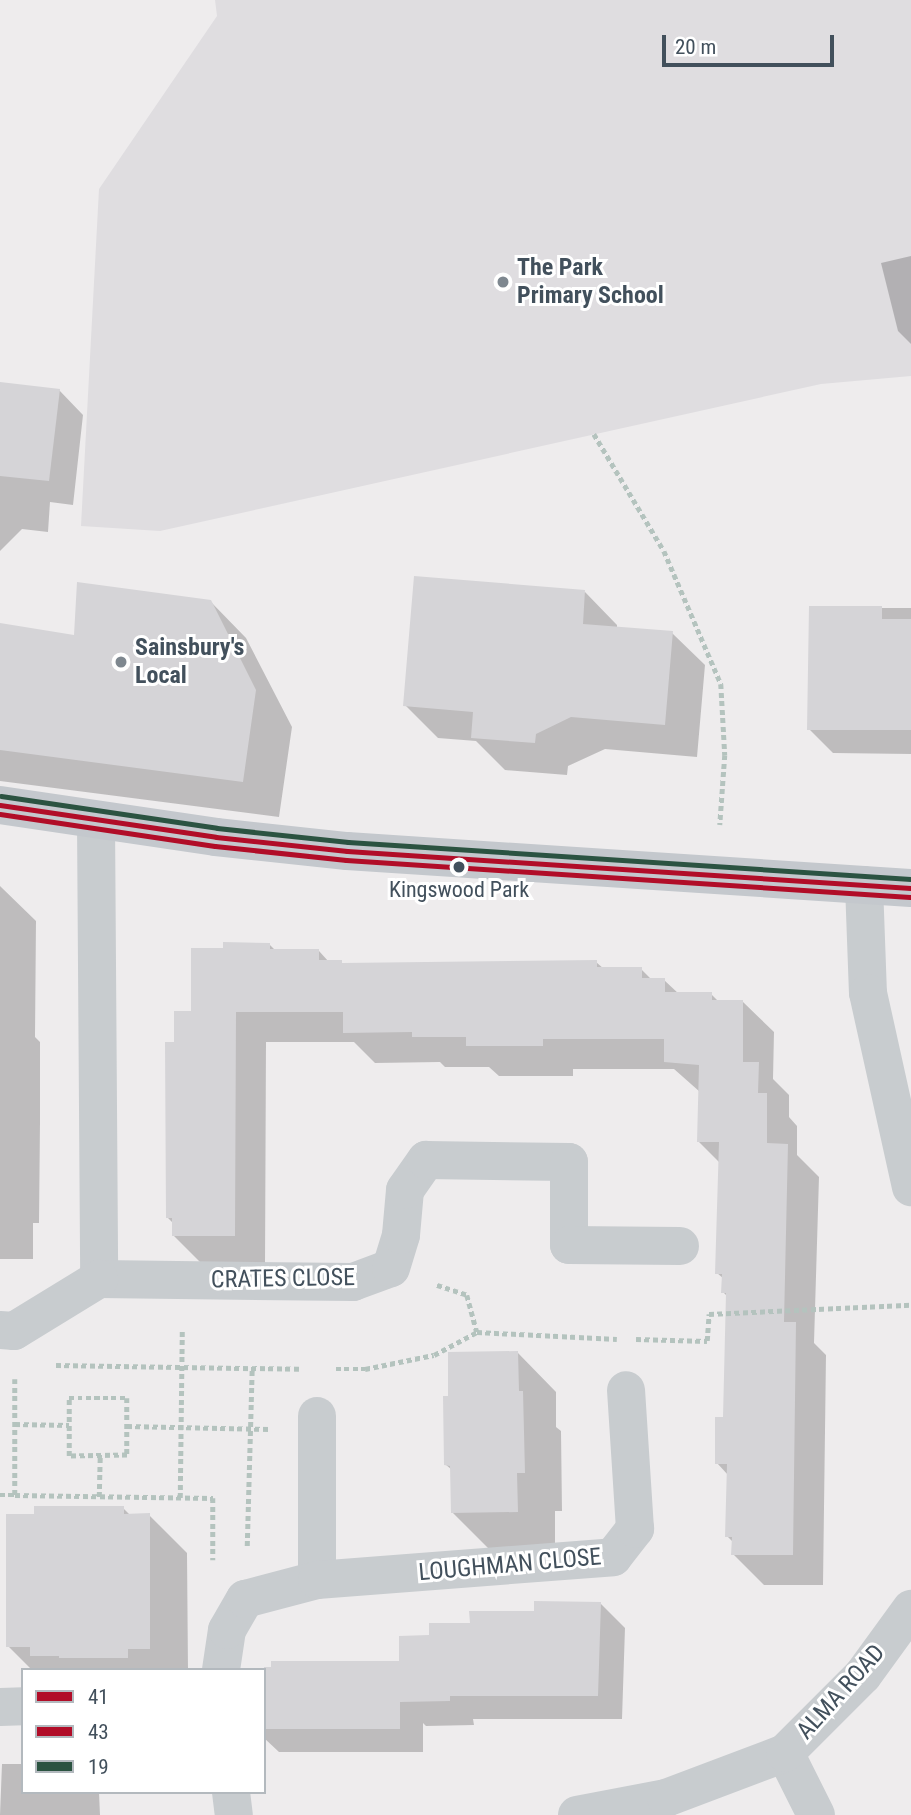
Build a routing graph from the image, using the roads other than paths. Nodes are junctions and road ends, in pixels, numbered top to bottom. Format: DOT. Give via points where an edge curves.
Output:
graph roads {
  1 [pos="0,804"];
  2 [pos="96,821"];
  3 [pos="864,885"];
  4 [pos="911,887"];
  5 [pos="911,1187"];
  6 [pos="680,1246"];
  7 [pos="99,1279"];
  8 [pos="0,1330"];
  9 [pos="626,1390"];
  10 [pos="317,1416"];
  11 [pos="317,1580"];
  12 [pos="911,1609"];
  13 [pos="221,1668"];
  14 [pos="21,1706"];
  15 [pos="0,1707"];
  16 [pos="785,1753"];
  17 [pos="231,1794"];
  18 [pos="234,1815"];
  19 [pos="577,1815"];
  20 [pos="816,1815"];
  1 -- 2 [label="main road"];
  2 -- 3 [label="main road" via="347,850"];
  2 -- 7 [label="street"];
  3 -- 4 [label="main road"];
  3 -- 5 [label="street" via="868,993"];
  6 -- 7 [label="street, CRATES CLOSE" via="569,1245 569,1162 426,1160 405,1190 401,1235 391,1268 353,1282"];
  7 -- 8 [label="street" via="14,1331"];
  9 -- 11 [label="street, LOUGHMAN CLOSE" via="635,1529 613,1557"];
  10 -- 11 [label="street"];
  11 -- 13 [label="street, LOUGHMAN CLOSE" via="245,1599 227,1630"];
  12 -- 16 [label="street, ALMA ROAD" via="863,1675"];
  14 -- 15 [label="street"];
  16 -- 19 [label="street" via="666,1798"];
  16 -- 20 [label="street, ALMA ROAD"];
  17 -- 18 [label="street"];
}
